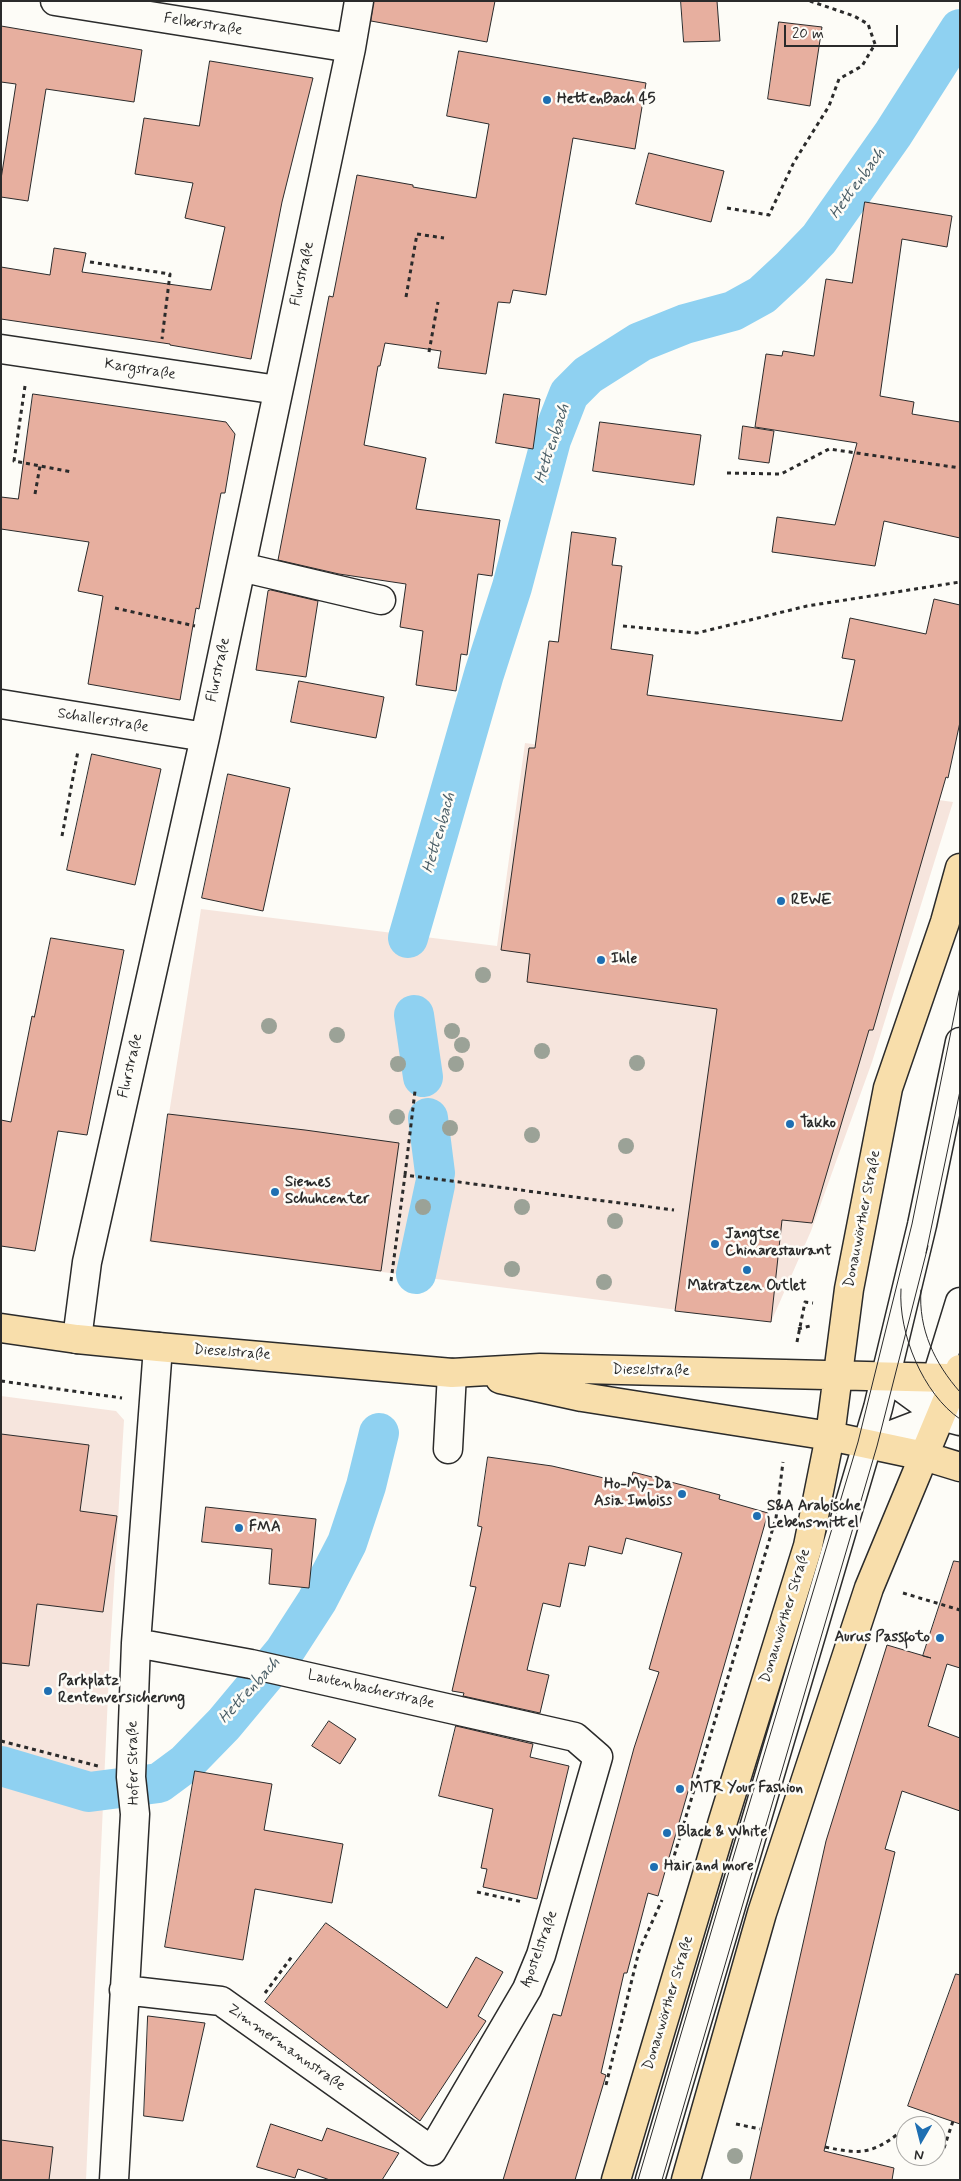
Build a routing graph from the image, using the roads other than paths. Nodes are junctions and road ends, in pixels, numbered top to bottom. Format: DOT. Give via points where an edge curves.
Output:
graph roads {
  1 [pos="55,1"];
  2 [pos="359,1"];
  3 [pos="351,48"];
  4 [pos="1,348"];
  5 [pos="278,390"];
  6 [pos="241,567"];
  7 [pos="381,600"];
  8 [pos="1,704"];
  9 [pos="205,737"];
  10 [pos="960,868"];
  11 [pos="960,1042"];
  12 [pos="960,1302"];
  13 [pos="1,1328"];
  14 [pos="77,1339"];
  15 [pos="158,1347"];
  16 [pos="458,1372"];
  17 [pos="838,1375"];
  18 [pos="886,1376"];
  19 [pos="953,1376"];
  20 [pos="950,1418"];
  21 [pos="830,1436"];
  22 [pos="868,1444"];
  23 [pos="448,1449"];
  24 [pos="924,1456"];
  25 [pos="960,1467"];
  26 [pos="136,1642"];
  27 [pos="598,1757"];
  28 [pos="124,1990"];
  29 [pos="432,2151"];
  30 [pos="114,2180"];
  31 [pos="616,2180"];
  32 [pos="650,2180"];
  33 [pos="686,2180"];
  1 -- 3 [label="street, Felberstraße"];
  2 -- 3 [label="street, Flurstraße"];
  3 -- 5 [label="street, Flurstraße"];
  4 -- 5 [label="street, Kargstraße"];
  5 -- 6 [label="street, Flurstraße"];
  6 -- 7 [label="street"];
  6 -- 9 [label="street, Flurstraße"];
  8 -- 9 [label="street, Schallerstraße"];
  9 -- 14 [label="street, Flurstraße" via="87,1262"];
  10 -- 17 [label="main road, Donauwörther Straße" via="945,922 888,1088 849,1290"];
  11 -- 18 [label="street"];
  12 -- 19 [label="street"];
  13 -- 14 [label="main road, Dieselstraße"];
  14 -- 15 [label="main road, Dieselstraße"];
  15 -- 16 [label="main road, Dieselstraße"];
  15 -- 26 [label="street, Hofer Straße"];
  16 -- 17 [label="main road, Dieselstraße" via="540,1368"];
  16 -- 21 [label="main road, Dieselstraße" via="582,1397"];
  16 -- 23 [label="street"];
  17 -- 18 [label="main road, Dieselstraße"];
  17 -- 21 [label="main road, Donauwörther Straße"];
  18 -- 19 [label="main road, Dieselstraße"];
  18 -- 20 [label="street"];
  18 -- 22 [label="street"];
  19 -- 20 [label="main road"];
  20 -- 22 [label="street"];
  20 -- 24 [label="main road"];
  21 -- 22 [label="main road, Dieselstraße"];
  21 -- 31 [label="main road, Donauwörther Straße" via="808,1546"];
  22 -- 24 [label="main road, Dieselstraße"];
  22 -- 32 [label="street"];
  24 -- 25 [label="main road, Dieselstraße"];
  24 -- 33 [label="main road" via="870,1588 762,1913"];
  26 -- 27 [label="street, Lautenbacherstraße" via="307,1676 575,1737"];
  26 -- 28 [label="street, Hofer Straße" via="132,1777 135,1814"];
  27 -- 29 [label="street, Apostelstraße" via="555,1910 527,1989"];
  28 -- 29 [label="street, Zimmermannstraße" via="221,2001"];
  28 -- 30 [label="street, Hofer Straße"];
}
